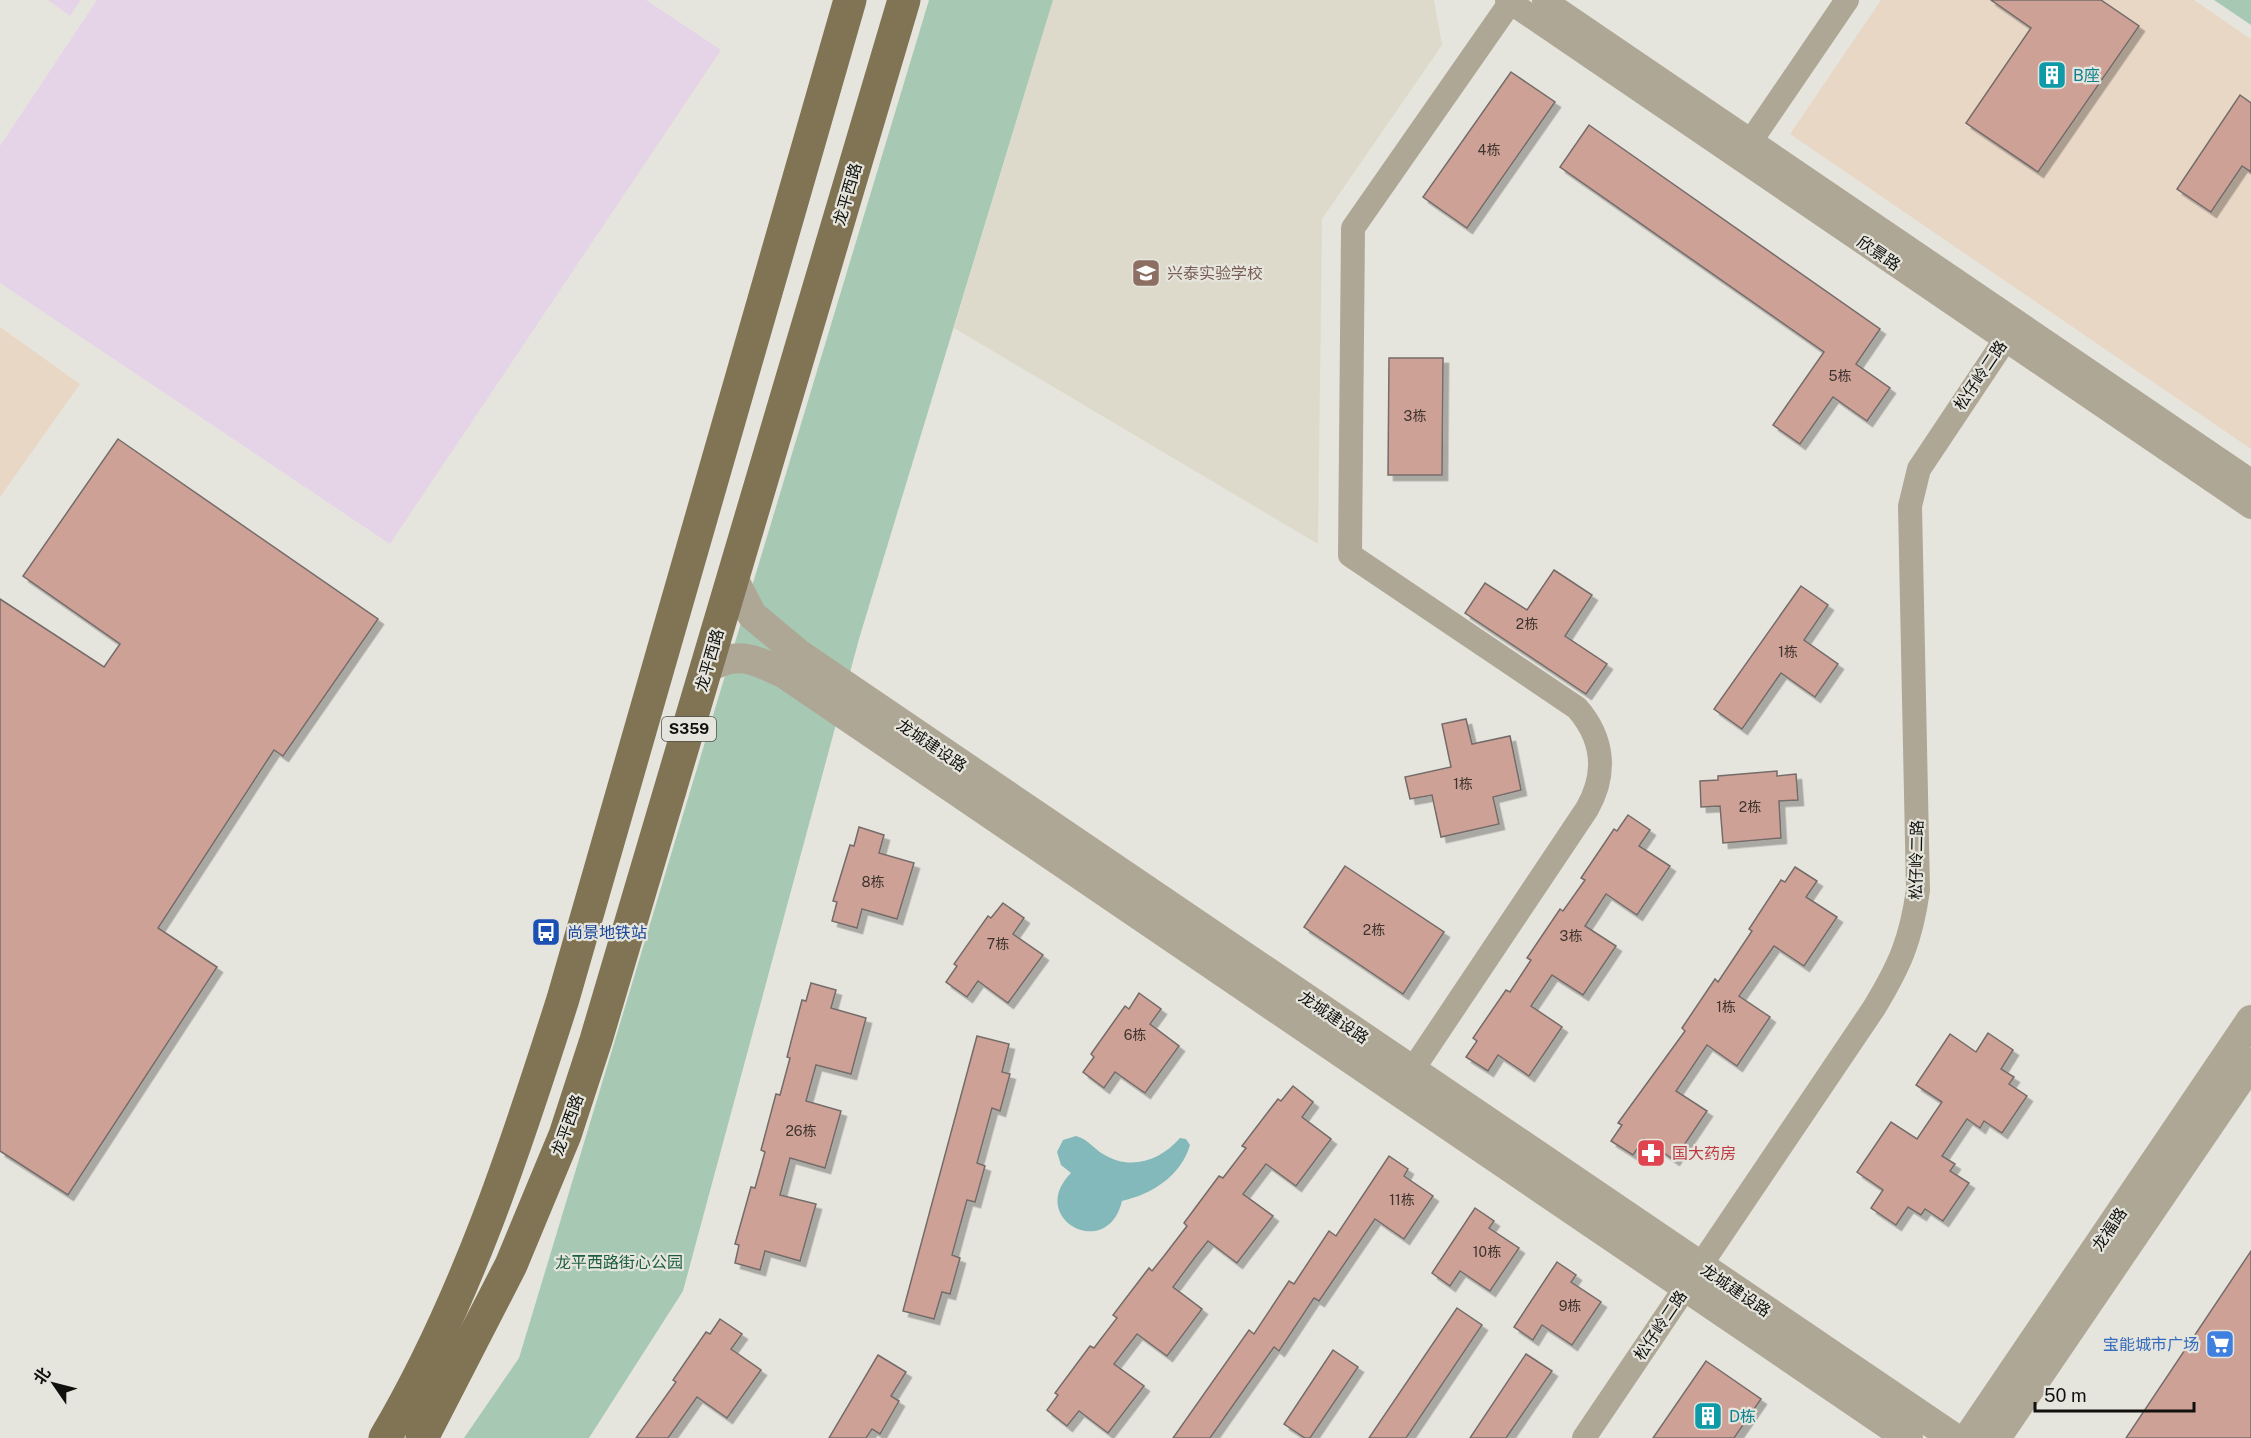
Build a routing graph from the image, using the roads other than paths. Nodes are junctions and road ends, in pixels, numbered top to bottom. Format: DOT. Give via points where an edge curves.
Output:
graph roads {
  1 [pos="850,0"];
  2 [pos="904,0"];
  3 [pos="1544,0"];
  4 [pos="1847,0"];
  5 [pos="1509,1"];
  6 [pos="1745,150"];
  7 [pos="2011,330"];
  8 [pos="2251,481"];
  9 [pos="2251,507"];
  10 [pos="733,578"];
  11 [pos="706,669"];
  12 [pos="2251,1020"];
  13 [pos="2251,1063"];
  14 [pos="1405,1081"];
  15 [pos="1693,1276"];
  16 [pos="385,1438"];
  17 [pos="422,1438"];
  18 [pos="1584,1438"];
  19 [pos="1908,1438"];
  20 [pos="1954,1438"];
  21 [pos="1968,1438"];
  22 [pos="1996,1438"];
  1 -- 16 [label="main road, S359" via="563,999 523,1125 478,1245"];
  2 -- 10 [label="main road, 龙平西路 / S359"];
  3 -- 6 [label="street, 欣景路"];
  4 -- 6 [label="street"];
  5 -- 6 [label="street, 欣景路"];
  5 -- 14 [label="street" via="1353,228 1350,555 1577,708 1593,730 1601,771 1587,809"];
  6 -- 7 [label="street, 欣景路"];
  7 -- 8 [label="street, 欣景路"];
  7 -- 9 [label="street, 欣景路"];
  7 -- 15 [label="street, 松仔岭二路" via="1919,469 1910,506 1918,890 1912,930 1898,969 1874,1008"];
  10 -- 11 [label="main road, 龙平西路 / S359"];
  10 -- 14 [label="street, 龙城建设路" via="752,615 800,655"];
  11 -- 14 [label="street, 龙城建设路" via="723,659 740,657 785,674"];
  11 -- 17 [label="main road, 龙平西路 / S359" via="565,1136 511,1265"];
  12 -- 21 [label="street, 龙福路"];
  13 -- 22 [label="street, 龙福路"];
  14 -- 15 [label="street, 龙城建设路"];
  15 -- 18 [label="street, 松仔岭二路"];
  15 -- 19 [label="street, 龙城建设路"];
  15 -- 20 [label="street, 龙城建设路"];
}
